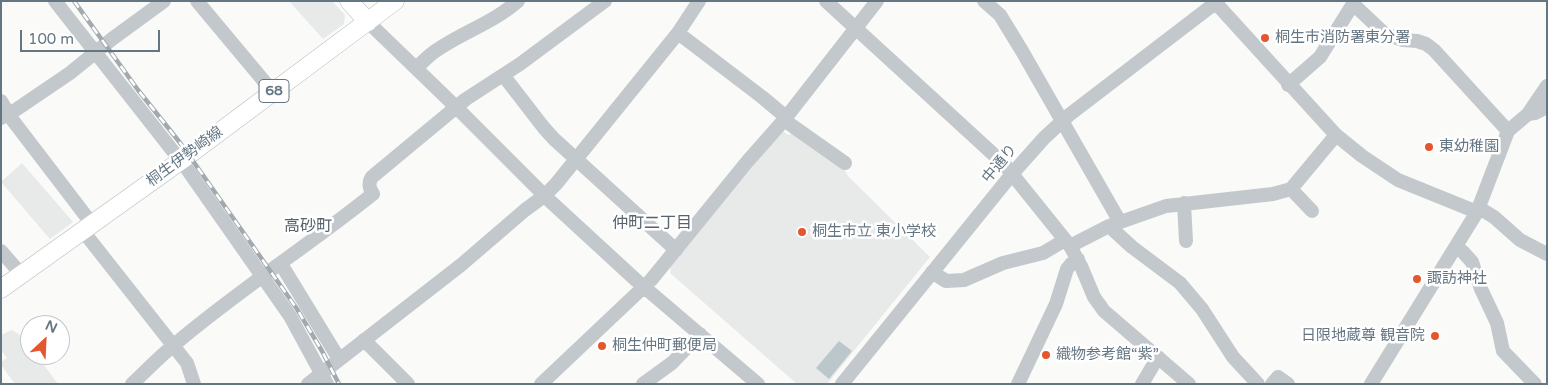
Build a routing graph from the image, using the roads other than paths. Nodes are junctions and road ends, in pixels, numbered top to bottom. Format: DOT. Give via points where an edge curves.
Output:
graph roads {
  1 [pos="55,1"];
  2 [pos="164,1"];
  3 [pos="197,1"];
  4 [pos="348,1"];
  5 [pos="395,1"];
  6 [pos="518,1"];
  7 [pos="605,1"];
  8 [pos="698,1"];
  9 [pos="826,1"];
  10 [pos="877,1"];
  11 [pos="984,1"];
  12 [pos="1216,2"];
  13 [pos="368,22"];
  14 [pos="857,28"];
  15 [pos="678,33"];
  16 [pos="96,52"];
  17 [pos="416,68"];
  18 [pos="503,75"];
  19 [pos="1288,84"];
  20 [pos="1547,86"];
  21 [pos="273,92"];
  22 [pos="456,107"];
  23 [pos="1547,107"];
  24 [pos="3,111"];
  25 [pos="1528,114"];
  26 [pos="785,118"];
  27 [pos="1063,120"];
  28 [pos="1508,131"];
  29 [pos="1336,135"];
  30 [pos="181,160"];
  31 [pos="577,160"];
  32 [pos="845,163"];
  33 [pos="1012,174"];
  34 [pos="1291,189"];
  35 [pos="544,196"];
  36 [pos="1184,203"];
  37 [pos="1312,210"];
  38 [pos="1478,210"];
  39 [pos="1115,224"];
  40 [pos="88,228"];
  41 [pos="1186,241"];
  42 [pos="1068,243"];
  43 [pos="1456,247"];
  44 [pos="676,250"];
  45 [pos="1,251"];
  46 [pos="1547,254"];
  47 [pos="1078,259"];
  48 [pos="281,264"];
  49 [pos="932,272"];
  50 [pos="21,274"];
  51 [pos="263,277"];
  52 [pos="644,287"];
  53 [pos="1,289"];
  54 [pos="700,334"];
  55 [pos="364,340"];
  56 [pos="173,345"];
  57 [pos="1158,357"];
  58 [pos="339,359"];
  59 [pos="324,378"];
  60 [pos="132,384"];
  61 [pos="194,384"];
  62 [pos="308,384"];
  63 [pos="408,384"];
  64 [pos="541,384"];
  65 [pos="643,384"];
  66 [pos="758,384"];
  67 [pos="842,384"];
  68 [pos="1018,384"];
  69 [pos="1142,384"];
  70 [pos="1189,384"];
  71 [pos="1258,384"];
  72 [pos="1272,384"];
  73 [pos="1288,384"];
  74 [pos="1371,384"];
  75 [pos="1535,384"];
  1 -- 16 [label="street"];
  2 -- 16 [label="street"];
  3 -- 21 [label="street"];
  4 -- 13 [label="main road"];
  5 -- 13 [label="main road, 桐生伊勢崎線"];
  6 -- 17 [label="street" via="433,53"];
  7 -- 18 [label="street"];
  8 -- 15 [label="street"];
  9 -- 14 [label="street"];
  10 -- 14 [label="street"];
  11 -- 27 [label="street" via="1000,15"];
  12 -- 19 [label="street"];
  12 -- 27 [label="street, 中通り"];
  13 -- 17 [label="street"];
  13 -- 21 [label="main road, 桐生伊勢崎線 / 68"];
  14 -- 26 [label="street"];
  14 -- 33 [label="street"];
  15 -- 26 [label="street"];
  15 -- 31 [label="street"];
  16 -- 24 [label="street" via="70,73"];
  16 -- 30 [label="street"];
  17 -- 22 [label="street"];
  18 -- 22 [label="street"];
  18 -- 31 [label="street" via="544,128"];
  19 -- 28 [label="street" via="1320,57 1353,4 1385,34 1417,41 1434,50"];
  19 -- 29 [label="street"];
  20 -- 25 [label="street"];
  21 -- 30 [label="main road, 桐生伊勢崎線 / 68"];
  22 -- 35 [label="street"];
  22 -- 48 [label="street" via="372,177 369,187 373,194 370,197"];
  23 -- 25 [label="street"];
  24 -- 40 [label="street"];
  25 -- 28 [label="street"];
  26 -- 32 [label="street"];
  26 -- 44 [label="street"];
  27 -- 33 [label="street, 中通り"];
  27 -- 39 [label="street"];
  28 -- 38 [label="street"];
  29 -- 34 [label="street"];
  29 -- 38 [label="street" via="1398,180"];
  30 -- 40 [label="main road, 桐生伊勢崎線 / 68"];
  30 -- 51 [label="street"];
  31 -- 35 [label="street"];
  31 -- 44 [label="street"];
  33 -- 42 [label="street"];
  33 -- 49 [label="street, 中通り"];
  34 -- 36 [label="street" via="1273,194"];
  34 -- 37 [label="street"];
  35 -- 52 [label="street"];
  35 -- 55 [label="street"];
  36 -- 39 [label="street"];
  36 -- 41 [label="street"];
  38 -- 43 [label="street"];
  38 -- 46 [label="street" via="1494,217 1520,240"];
  39 -- 42 [label="street"];
  39 -- 71 [label="street" via="1132,247 1180,283 1202,309 1233,357"];
  40 -- 50 [label="main road, 桐生伊勢崎線 / 68"];
  40 -- 56 [label="street"];
  42 -- 47 [label="street"];
  42 -- 49 [label="street" via="1003,263 964,280 946,281"];
  43 -- 74 [label="street"];
  43 -- 75 [label="street" via="1472,262 1497,323 1503,351"];
  44 -- 52 [label="street"];
  45 -- 50 [label="street"];
  47 -- 57 [label="street" via="1094,297 1104,311"];
  47 -- 68 [label="street" via="1067,269 1056,304"];
  48 -- 51 [label="street"];
  48 -- 58 [label="street"];
  49 -- 67 [label="street, 中通り"];
  50 -- 53 [label="main road, 桐生伊勢崎線 / 68"];
  51 -- 56 [label="street"];
  51 -- 59 [label="street" via="290,316"];
  52 -- 54 [label="street"];
  52 -- 64 [label="street"];
  54 -- 65 [label="street" via="672,363"];
  54 -- 66 [label="street"];
  55 -- 58 [label="street"];
  55 -- 63 [label="street"];
  56 -- 60 [label="street"];
  56 -- 61 [label="street" via="186,363"];
  57 -- 69 [label="street"];
  57 -- 70 [label="street"];
  58 -- 59 [label="street"];
  59 -- 62 [label="street"];
  72 -- 73 [label="street" via="1278,377"];
}
